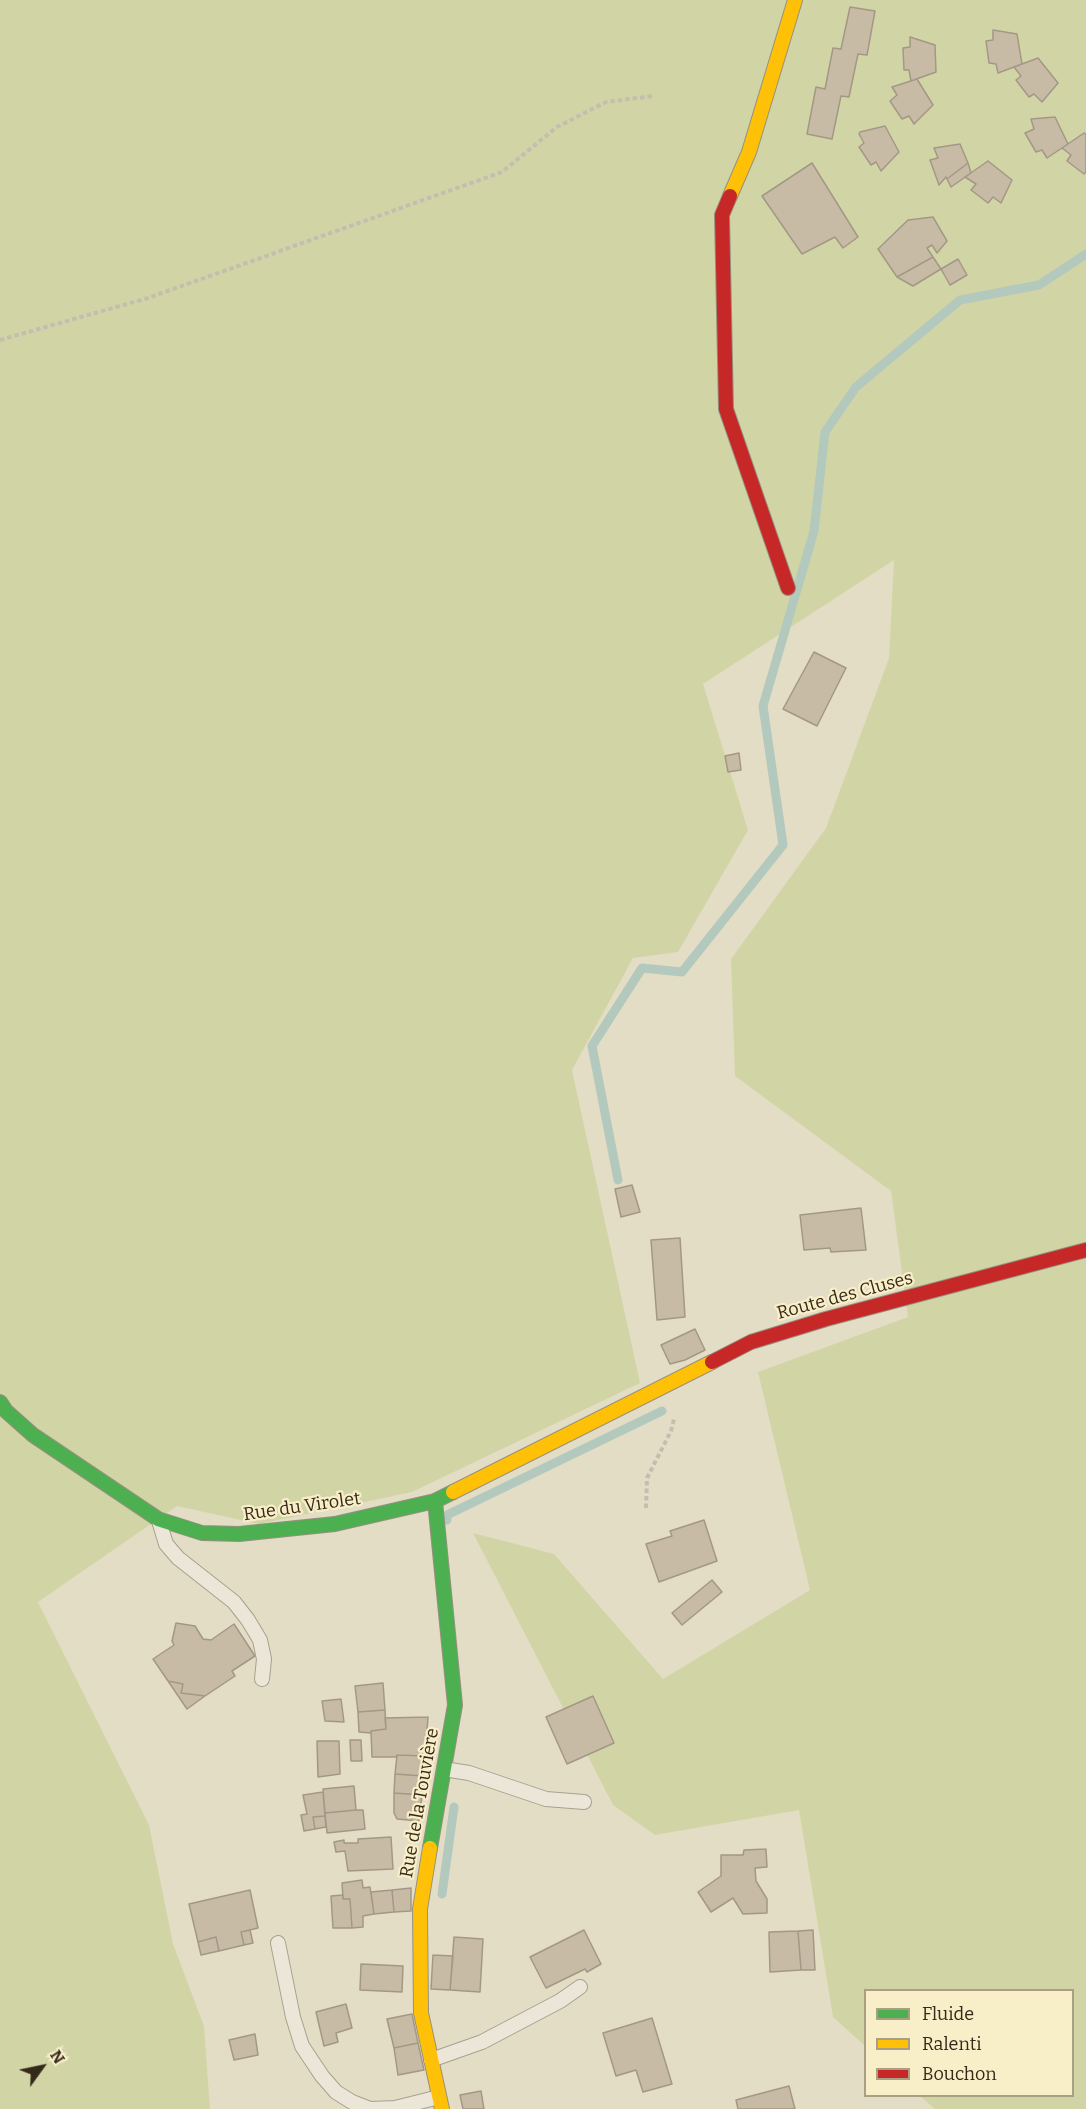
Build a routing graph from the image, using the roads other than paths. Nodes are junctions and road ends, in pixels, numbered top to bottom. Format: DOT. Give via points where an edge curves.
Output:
graph roads {
  1 [pos="795,0"];
  2 [pos="788,588"];
  3 [pos="1086,1250"];
  4 [pos="0,1402"];
  5 [pos="626,1407"];
  6 [pos="435,1502"];
  7 [pos="158,1519"];
  8 [pos="262,1679"];
  9 [pos="444,1769"];
  10 [pos="584,1802"];
  11 [pos="278,1943"];
  12 [pos="580,1986"];
  13 [pos="431,2060"];
  14 [pos="440,2103"];
  1 -- 2 [label="street" via="749,152 722,215 726,409"];
  3 -- 5 [label="street, Route des Cluses" via="751,1342"];
  4 -- 7 [label="street, Rue du Virolet" via="33,1435"];
  5 -- 6 [label="street, Rue du Virolet"];
  6 -- 7 [label="street, Rue du Virolet" via="335,1524 239,1534 202,1533"];
  6 -- 9 [label="street, Rue de la Touvière" via="455,1704"];
  7 -- 8 [label="lane" via="166,1544 178,1558 234,1602 248,1620 260,1640 264,1659"];
  9 -- 10 [label="lane" via="469,1773 546,1799"];
  9 -- 13 [label="street, Rue de la Touvière" via="420,1909 421,2013"];
  11 -- 14 [label="lane" via="302,2046 336,2092 370,2109"];
  12 -- 13 [label="lane" via="560,2001 482,2042"];
  13 -- 14 [label="street, Rue de la Touvière"];
}
